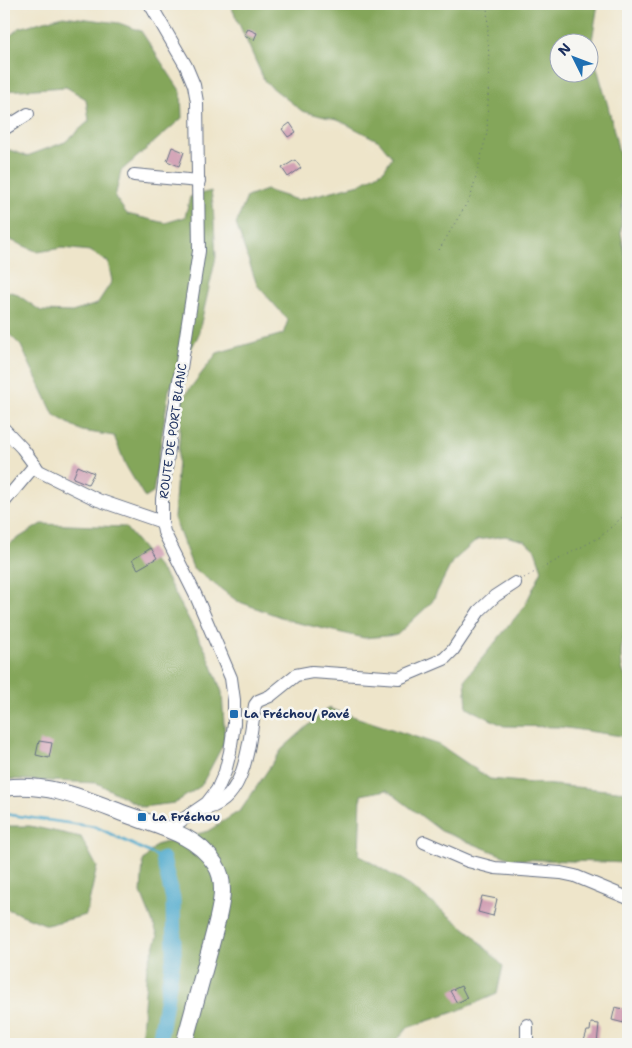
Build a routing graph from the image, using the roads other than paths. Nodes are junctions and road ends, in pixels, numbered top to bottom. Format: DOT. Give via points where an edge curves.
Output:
graph roads {
  1 [pos="150,4"];
  2 [pos="28,114"];
  3 [pos="4,129"];
  4 [pos="134,175"];
  5 [pos="199,181"];
  6 [pos="4,429"];
  7 [pos="34,465"];
  8 [pos="4,502"];
  9 [pos="162,522"];
  10 [pos="515,583"];
  11 [pos="4,788"];
  12 [pos="198,810"];
  13 [pos="169,829"];
  14 [pos="424,842"];
  15 [pos="628,898"];
  16 [pos="527,1025"];
  17 [pos="184,1044"];
  18 [pos="527,1044"];
  1 -- 5 [label="street, ROUTE DE PORT BLANC" via="194,85"];
  2 -- 3 [label="street"];
  4 -- 5 [label="street"];
  5 -- 9 [label="street, ROUTE DE PORT BLANC" via="199,251 170,433"];
  6 -- 7 [label="street"];
  7 -- 8 [label="street"];
  7 -- 9 [label="street" via="39,471 98,500"];
  9 -- 12 [label="street, ROUTE DE PORT BLANC" via="231,678 234,700 234,724 225,772 217,790"];
  10 -- 12 [label="street" via="479,611 454,650 444,659 399,678 312,672 296,675 270,696 258,701 244,771 236,786 212,808"];
  11 -- 13 [label="main road" via="33,786 55,789"];
  12 -- 13 [label="street, ROUTE DE PORT BLANC"];
  13 -- 17 [label="main road" via="190,840 216,865 222,890"];
  14 -- 15 [label="street" via="477,864 575,876"];
  16 -- 18 [label="street"];
}
